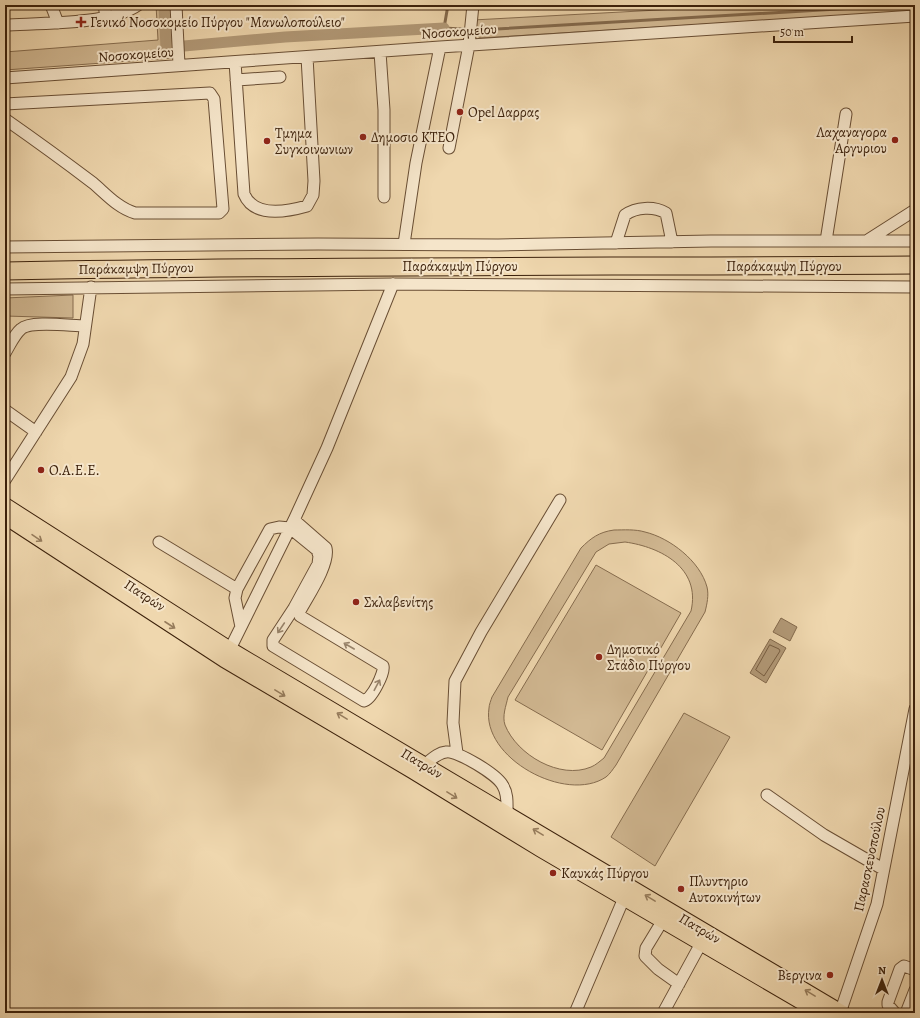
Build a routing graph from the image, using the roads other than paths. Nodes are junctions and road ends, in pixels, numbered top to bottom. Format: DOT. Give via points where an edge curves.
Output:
graph roads {
  1 [pos="51,5"];
  2 [pos="104,5"];
  3 [pos="138,5"];
  4 [pos="176,5"];
  5 [pos="473,5"];
  6 [pos="915,16"];
  7 [pos="106,17"];
  8 [pos="58,22"];
  9 [pos="5,25"];
  10 [pos="470,40"];
  11 [pos="440,47"];
  12 [pos="380,52"];
  13 [pos="307,57"];
  14 [pos="235,62"];
  15 [pos="179,65"];
  16 [pos="280,77"];
  17 [pos="5,78"];
  18 [pos="236,80"];
  19 [pos="5,104"];
  20 [pos="846,114"];
  21 [pos="5,119"];
  22 [pos="449,148"];
  23 [pos="384,197"];
  24 [pos="915,210"];
  25 [pos="868,240"];
  26 [pos="826,241"];
  27 [pos="915,241"];
  28 [pos="672,242"];
  29 [pos="616,243"];
  30 [pos="404,244"];
  31 [pos="5,247"];
  32 [pos="915,265"];
  33 [pos="5,271"];
  34 [pos="393,284"];
  35 [pos="91,287"];
  36 [pos="915,287"];
  37 [pos="5,289"];
  38 [pos="85,326"];
  39 [pos="5,352"];
  40 [pos="5,410"];
  41 [pos="36,432"];
  42 [pos="5,480"];
  43 [pos="560,500"];
  44 [pos="5,504"];
  45 [pos="5,517"];
  46 [pos="292,524"];
  47 [pos="159,542"];
  48 [pos="237,589"];
  49 [pos="241,627"];
  50 [pos="227,654"];
  51 [pos="915,709"];
  52 [pos="366,737"];
  53 [pos="457,753"];
  54 [pos="424,765"];
  55 [pos="767,795"];
  56 [pos="507,814"];
  57 [pos="883,869"];
  58 [pos="624,898"];
  59 [pos="666,915"];
  60 [pos="704,938"];
  61 [pos="915,970"];
  62 [pos="680,984"];
  63 [pos="915,990"];
  64 [pos="842,1012"];
  65 [pos="575,1013"];
  66 [pos="663,1013"];
  67 [pos="820,1013"];
  68 [pos="895,1013"];
  69 [pos="906,1013"];
  1 -- 8 [label="street"];
  2 -- 7 [label="street"];
  3 -- 7 [label="street" via="123,13"];
  4 -- 15 [label="street"];
  5 -- 10 [label="street"];
  6 -- 10 [label="street, Νοσοκομείου"];
  7 -- 8 [label="street"];
  8 -- 9 [label="street"];
  10 -- 11 [label="street, Νοσοκομείου"];
  10 -- 22 [label="street"];
  11 -- 12 [label="street, Νοσοκομείου"];
  11 -- 30 [label="street" via="416,163"];
  12 -- 13 [label="street, Νοσοκομείου"];
  12 -- 23 [label="street" via="384,110"];
  13 -- 14 [label="street, Νοσοκομείου"];
  13 -- 18 [label="street" via="314,181 313,195 307,206 290,210 265,210 252,207 246,201"];
  14 -- 15 [label="street, Νοσοκομείου"];
  14 -- 18 [label="street"];
  15 -- 17 [label="street, Νοσοκομείου"];
  16 -- 18 [label="street"];
  19 -- 21 [label="street" via="210,93 214,99 223,209 219,213 130,212"];
  20 -- 26 [label="street"];
  24 -- 25 [label="street"];
  25 -- 26 [label="street"];
  25 -- 27 [label="street"];
  26 -- 28 [label="street"];
  28 -- 29 [label="street"];
  28 -- 29 [label="street" via="666,213 653,208 636,210 625,215"];
  29 -- 30 [label="street"];
  30 -- 31 [label="street"];
  32 -- 33 [label="highway, Παράκαμψη Πύργου" via="419,265"];
  34 -- 35 [label="street"];
  34 -- 36 [label="street"];
  34 -- 46 [label="street" via="340,419"];
  35 -- 37 [label="street"];
  35 -- 38 [label="street"];
  38 -- 39 [label="street" via="26,326 20,330"];
  38 -- 41 [label="street" via="80,357 71,378"];
  40 -- 41 [label="street"];
  41 -- 42 [label="street"];
  43 -- 53 [label="street" via="481,632 455,681 453,723"];
  44 -- 50 [label="main road, Πατρών"];
  45 -- 50 [label="main road, Πατρών, one-way"];
  46 -- 46 [label="street, one-way" via="317,550 318,564 273,640 273,646 367,701 383,673 383,666 299,614 323,568 327,552 326,548"];
  46 -- 48 [label="street" via="270,529"];
  46 -- 49 [label="street"];
  47 -- 48 [label="street"];
  48 -- 49 [label="street" via="235,598"];
  49 -- 50 [label="street"];
  50 -- 52 [label="main road, Πατρών"];
  51 -- 57 [label="street, Παρασκευοπούλου"];
  52 -- 54 [label="main road, Πατρών"];
  52 -- 58 [label="main road, Πατρών, one-way"];
  53 -- 54 [label="street" via="442,752"];
  53 -- 56 [label="street" via="499,780 508,801"];
  54 -- 56 [label="main road, Πατρών"];
  55 -- 57 [label="street" via="824,835"];
  59 -- 56 [label="main road, Πατρών, one-way"];
  57 -- 64 [label="street, Παρασκευοπούλου" via="877,904"];
  58 -- 59 [label="main road, Πατρών"];
  58 -- 65 [label="street"];
  59 -- 60 [label="main road, Πατρών"];
  59 -- 62 [label="street" via="646,948 645,956 658,969"];
  60 -- 62 [label="street"];
  64 -- 60 [label="main road, Πατρών, one-way"];
  60 -- 67 [label="main road, Πατρών"];
  61 -- 68 [label="street" via="904,966 900,969 888,1002 888,1006"];
  62 -- 66 [label="street"];
  63 -- 69 [label="street"];
}
